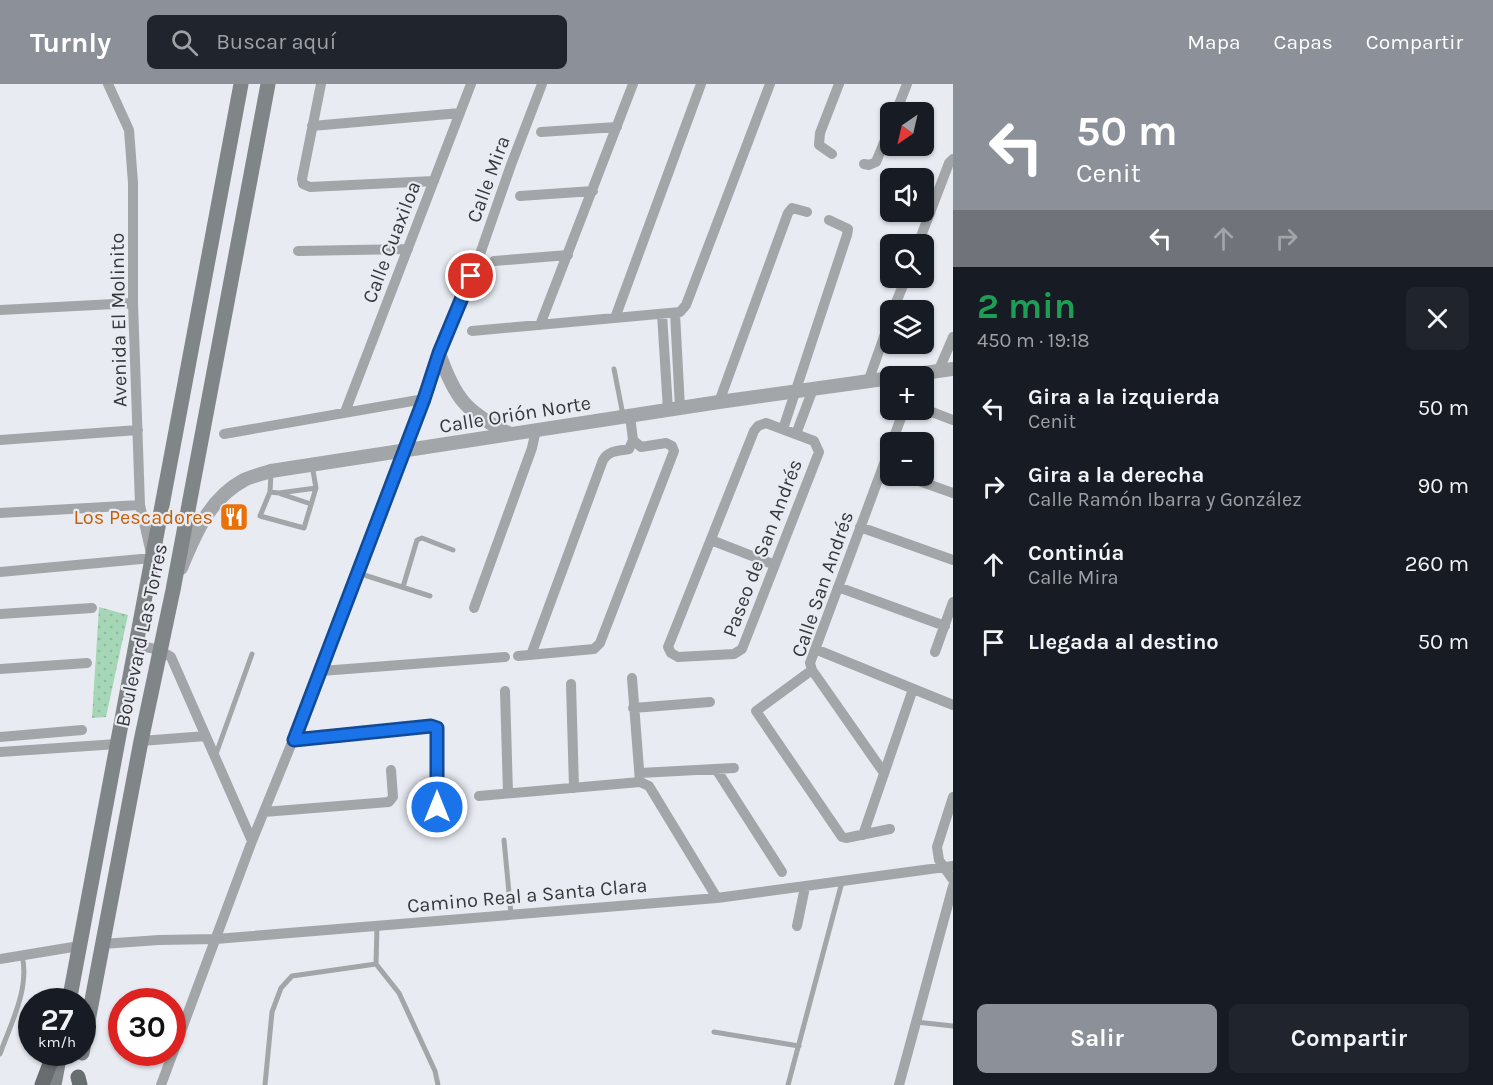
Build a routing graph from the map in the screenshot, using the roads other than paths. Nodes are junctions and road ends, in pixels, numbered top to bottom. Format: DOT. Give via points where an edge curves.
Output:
graph roads {
  1 [pos="108,84"];
  2 [pos="241,84"];
  3 [pos="267,84"];
  4 [pos="321,84"];
  5 [pos="471,84"];
  6 [pos="542,84"];
  7 [pos="633,84"];
  8 [pos="701,84"];
  9 [pos="770,84"];
  10 [pos="839,84"];
  11 [pos="907,84"];
  12 [pos="900,102"];
  13 [pos="460,113"];
  14 [pos="312,126"];
  15 [pos="617,127"];
  16 [pos="541,132"];
  17 [pos="880,152"];
  18 [pos="832,154"];
  19 [pos="953,159"];
  20 [pos="864,164"];
  21 [pos="434,181"];
  22 [pos="593,191"];
  23 [pos="520,196"];
  24 [pos="807,212"];
  25 [pos="829,220"];
  26 [pos="922,234"];
  27 [pos="408,249"];
  28 [pos="298,251"];
  29 [pos="568,255"];
  30 [pos="494,261"];
  31 [pos="133,303"];
  32 [pos="0,310"];
  33 [pos="675,313"];
  34 [pos="662,314"];
  35 [pos="615,318"];
  36 [pos="540,325"];
  37 [pos="472,331"];
  38 [pos="953,337"];
  39 [pos="880,348"];
  40 [pos="439,353"];
  41 [pos="614,369"];
  42 [pos="953,369"];
  43 [pos="938,372"];
  44 [pos="934,373"];
  45 [pos="880,380"];
  46 [pos="868,382"];
  47 [pos="813,389"];
  48 [pos="797,391"];
  49 [pos="424,399"];
  50 [pos="719,402"];
  51 [pos="674,409"];
  52 [pos="345,412"];
  53 [pos="934,413"];
  54 [pos="627,416"];
  55 [pos="953,420"];
  56 [pos="783,429"];
  57 [pos="138,430"];
  58 [pos="536,430"];
  59 [pos="224,434"];
  60 [pos="510,434"];
  61 [pos="796,434"];
  62 [pos="0,440"];
  63 [pos="635,445"];
  64 [pos="404,450"];
  65 [pos="312,465"];
  66 [pos="271,471"];
  67 [pos="880,484"];
  68 [pos="933,486"];
  69 [pos="316,488"];
  70 [pos="270,492"];
  71 [pos="279,493"];
  72 [pos="953,493"];
  73 [pos="311,504"];
  74 [pos="140,505"];
  75 [pos="0,513"];
  76 [pos="860,527"];
  77 [pos="711,540"];
  78 [pos="453,550"];
  79 [pos="152,558"];
  80 [pos="953,560"];
  81 [pos="775,565"];
  82 [pos="0,572"];
  83 [pos="358,573"];
  84 [pos="403,587"];
  85 [pos="838,587"];
  86 [pos="173,590"];
  87 [pos="430,596"];
  88 [pos="953,602"];
  89 [pos="92,608"];
  90 [pos="474,608"];
  91 [pos="0,615"];
  92 [pos="945,626"];
  93 [pos="136,645"];
  94 [pos="160,650"];
  95 [pos="815,650"];
  96 [pos="935,652"];
  97 [pos="252,654"];
  98 [pos="531,655"];
  99 [pos="518,656"];
  100 [pos="505,657"];
  101 [pos="87,663"];
  102 [pos="0,669"];
  103 [pos="812,670"];
  104 [pos="321,671"];
  105 [pos="632,678"];
  106 [pos="571,684"];
  107 [pos="913,689"];
  108 [pos="505,691"];
  109 [pos="710,702"];
  110 [pos="953,705"];
  111 [pos="633,708"];
  112 [pos="82,730"];
  113 [pos="206,736"];
  114 [pos="0,737"];
  115 [pos="294,740"];
  116 [pos="141,741"];
  117 [pos="117,744"];
  118 [pos="0,752"];
  119 [pos="215,755"];
  120 [pos="734,768"];
  121 [pos="716,769"];
  122 [pos="391,770"];
  123 [pos="884,773"];
  124 [pos="640,777"];
  125 [pos="574,788"];
  126 [pos="508,793"];
  127 [pos="479,796"];
  128 [pos="953,797"];
  129 [pos="264,812"];
  130 [pos="438,826"];
  131 [pos="890,829"];
  132 [pos="863,835"];
  133 [pos="504,840"];
  134 [pos="252,841"];
  135 [pos="949,867"];
  136 [pos="782,872"];
  137 [pos="953,880"];
  138 [pos="843,882"];
  139 [pos="953,886"];
  140 [pos="805,887"];
  141 [pos="717,898"];
  142 [pos="511,914"];
  143 [pos="377,925"];
  144 [pos="797,926"];
  145 [pos="216,939"];
  146 [pos="102,944"];
  147 [pos="79,946"];
  148 [pos="22,955"];
  149 [pos="0,959"];
  150 [pos="376,964"];
  151 [pos="72,988"];
  152 [pos="94,988"];
  153 [pos="916,1022"];
  154 [pos="953,1026"];
  155 [pos="714,1032"];
  156 [pos="799,1046"];
  157 [pos="0,1054"];
  158 [pos="49,1066"];
  159 [pos="58,1066"];
  160 [pos="80,1066"];
  161 [pos="78,1082"];
  162 [pos="42,1085"];
  163 [pos="54,1085"];
  164 [pos="161,1085"];
  165 [pos="265,1085"];
  166 [pos="438,1085"];
  167 [pos="788,1085"];
  168 [pos="899,1085"];
  1 -- 31 [label="street, Avenida El Molinito" via="129,130"];
  2 -- 79 [label="main road, Boulevard Las Torres"];
  3 -- 86 [label="main road, Boulevard Las Torres"];
  4 -- 14 [label="street"];
  5 -- 13 [label="street, Calle Cuaxiloa"];
  6 -- 40 [label="street, Calle Mira" via="479,257"];
  7 -- 15 [label="street"];
  8 -- 35 [label="street"];
  9 -- 33 [label="street" via="686,305"];
  10 -- 18 [label="street" via="820,133 819,145"];
  11 -- 12 [label="street"];
  13 -- 14 [label="street"];
  13 -- 21 [label="street, Calle Cuaxiloa"];
  14 -- 21 [label="street" via="303,184 310,187"];
  15 -- 16 [label="street"];
  15 -- 22 [label="street"];
  17 -- 20 [label="street" via="876,162"];
  19 -- 26 [label="street"];
  21 -- 27 [label="street, Calle Cuaxiloa"];
  22 -- 23 [label="street"];
  22 -- 29 [label="street"];
  24 -- 50 [label="street" via="792,208 788,213"];
  25 -- 48 [label="street" via="848,229 847,235"];
  27 -- 28 [label="street"];
  27 -- 52 [label="street, Calle Cuaxiloa"];
  29 -- 30 [label="street"];
  29 -- 36 [label="street"];
  31 -- 32 [label="street"];
  31 -- 57 [label="street, Avenida El Molinito"];
  33 -- 34 [label="street"];
  33 -- 51 [label="street"];
  34 -- 35 [label="street"];
  34 -- 51 [label="street"];
  35 -- 36 [label="street"];
  36 -- 37 [label="street"];
  38 -- 43 [label="street"];
  39 -- 46 [label="street"];
  40 -- 49 [label="street, Calle Mira"];
  40 -- 60 [label="street" via="448,381 462,403 482,420"];
  41 -- 54 [label="lane"];
  42 -- 43 [label="street"];
  43 -- 44 [label="street"];
  45 -- 46 [label="street, Calle Orión Norte"];
  46 -- 47 [label="street, Calle Orión Norte"];
  47 -- 48 [label="street, Calle Orión Norte"];
  47 -- 61 [label="street"];
  48 -- 50 [label="street, Calle Orión Norte"];
  48 -- 56 [label="street"];
  49 -- 52 [label="street"];
  49 -- 64 [label="street, Calle Mira"];
  50 -- 51 [label="street, Calle Orión Norte"];
  51 -- 54 [label="street, Calle Orión Norte"];
  52 -- 59 [label="street"];
  53 -- 55 [label="street"];
  54 -- 58 [label="street, Calle Orión Norte"];
  54 -- 63 [label="street"];
  56 -- 61 [label="street, Paseo de San Andrés"];
  56 -- 77 [label="street, Paseo de San Andrés" via="766,423 754,431"];
  57 -- 62 [label="street"];
  57 -- 74 [label="street, Avenida El Molinito"];
  58 -- 60 [label="street, Calle Orión Norte"];
  58 -- 90 [label="street"];
  60 -- 64 [label="street, Calle Orión Norte"];
  61 -- 81 [label="street, Paseo de San Andrés" via="814,441 819,452"];
  63 -- 98 [label="street" via="606,454 603,460"];
  63 -- 98 [label="street" via="666,442 674,451 600,643 594,650"];
  64 -- 65 [label="street, Calle Orión Norte"];
  64 -- 83 [label="street, Calle Mira"];
  65 -- 66 [label="street, Calle Orión Norte"];
  65 -- 69 [label="lane"];
  66 -- 70 [label="lane"];
  66 -- 86 [label="street, Calle Orión Norte" via="245,480 223,495 208,512"];
  67 -- 76 [label="street, Calle San Andrés"];
  68 -- 72 [label="street"];
  69 -- 71 [label="lane"];
  69 -- 73 [label="lane"];
  70 -- 71 [label="lane"];
  70 -- 73 [label="lane" via="260,516 304,528"];
  71 -- 73 [label="lane"];
  74 -- 75 [label="street"];
  74 -- 79 [label="street, Avenida El Molinito"];
  76 -- 80 [label="street"];
  76 -- 85 [label="street, Calle San Andrés"];
  77 -- 81 [label="street"];
  77 -- 81 [label="street, Paseo de San Andrés" via="668,647 678,657 740,653"];
  78 -- 84 [label="lane" via="422,538 417,540"];
  79 -- 82 [label="street"];
  79 -- 93 [label="main road, Boulevard Las Torres"];
  83 -- 84 [label="lane"];
  83 -- 104 [label="street, Calle Mira"];
  84 -- 87 [label="lane"];
  85 -- 92 [label="street"];
  85 -- 95 [label="street, Calle San Andrés"];
  86 -- 94 [label="main road, Boulevard Las Torres"];
  88 -- 92 [label="street"];
  89 -- 91 [label="street"];
  92 -- 96 [label="street"];
  93 -- 94 [label="street"];
  93 -- 117 [label="main road, Boulevard Las Torres"];
  94 -- 113 [label="street" via="171,657"];
  94 -- 116 [label="main road, Boulevard Las Torres"];
  95 -- 103 [label="street, Calle San Andrés" via="810,663"];
  95 -- 107 [label="street"];
  97 -- 119 [label="lane"];
  98 -- 99 [label="street"];
  100 -- 104 [label="street"];
  101 -- 102 [label="street"];
  103 -- 123 [label="street"];
  103 -- 132 [label="street, Calle San Andrés" via="756,711 842,837"];
  104 -- 115 [label="street, Calle Mira"];
  105 -- 111 [label="street"];
  106 -- 125 [label="street"];
  107 -- 110 [label="street"];
  107 -- 123 [label="street"];
  108 -- 126 [label="street"];
  109 -- 111 [label="street"];
  111 -- 124 [label="street"];
  112 -- 114 [label="street"];
  113 -- 116 [label="street"];
  113 -- 119 [label="street"];
  115 -- 129 [label="street, Calle Mira"];
  115 -- 130 [label="street" via="437,728"];
  116 -- 146 [label="main road, Boulevard Las Torres"];
  117 -- 118 [label="street"];
  117 -- 147 [label="main road, Boulevard Las Torres"];
  119 -- 134 [label="street"];
  120 -- 121 [label="street"];
  121 -- 124 [label="street"];
  121 -- 136 [label="street"];
  122 -- 129 [label="street" via="393,797 389,802"];
  123 -- 132 [label="street"];
  124 -- 125 [label="street"];
  124 -- 141 [label="street"];
  125 -- 126 [label="street"];
  126 -- 127 [label="street"];
  128 -- 135 [label="street" via="937,847 939,860"];
  129 -- 134 [label="street, Calle Mira"];
  131 -- 132 [label="street"];
  133 -- 142 [label="lane"];
  134 -- 145 [label="street, Calle Mira"];
  135 -- 137 [label="street"];
  135 -- 138 [label="street, Camino Real a Santa Clara"];
  138 -- 140 [label="street, Camino Real a Santa Clara"];
  138 -- 156 [label="lane"];
  139 -- 153 [label="street"];
  140 -- 141 [label="street, Camino Real a Santa Clara"];
  140 -- 144 [label="street"];
  141 -- 142 [label="street, Camino Real a Santa Clara"];
  142 -- 143 [label="street, Camino Real a Santa Clara"];
  143 -- 145 [label="street, Camino Real a Santa Clara"];
  143 -- 150 [label="lane"];
  145 -- 146 [label="street, Camino Real a Santa Clara"];
  145 -- 164 [label="street, Calle Mira"];
  146 -- 152 [label="main road, Boulevard Las Torres"];
  147 -- 148 [label="street"];
  147 -- 151 [label="main road, Boulevard Las Torres"];
  148 -- 149 [label="street"];
  148 -- 157 [label="lane" via="25,968 20,999"];
  150 -- 165 [label="lane" via="292,976 281,988 272,1012"];
  150 -- 166 [label="lane" via="399,993"];
  153 -- 154 [label="lane"];
  153 -- 168 [label="street"];
  155 -- 156 [label="lane"];
  156 -- 167 [label="lane"];
  158 -- 162 [label="main road"];
  159 -- 163 [label="main road"];
  160 -- 161 [label="main road, Boulevard Las Torres"];
}
